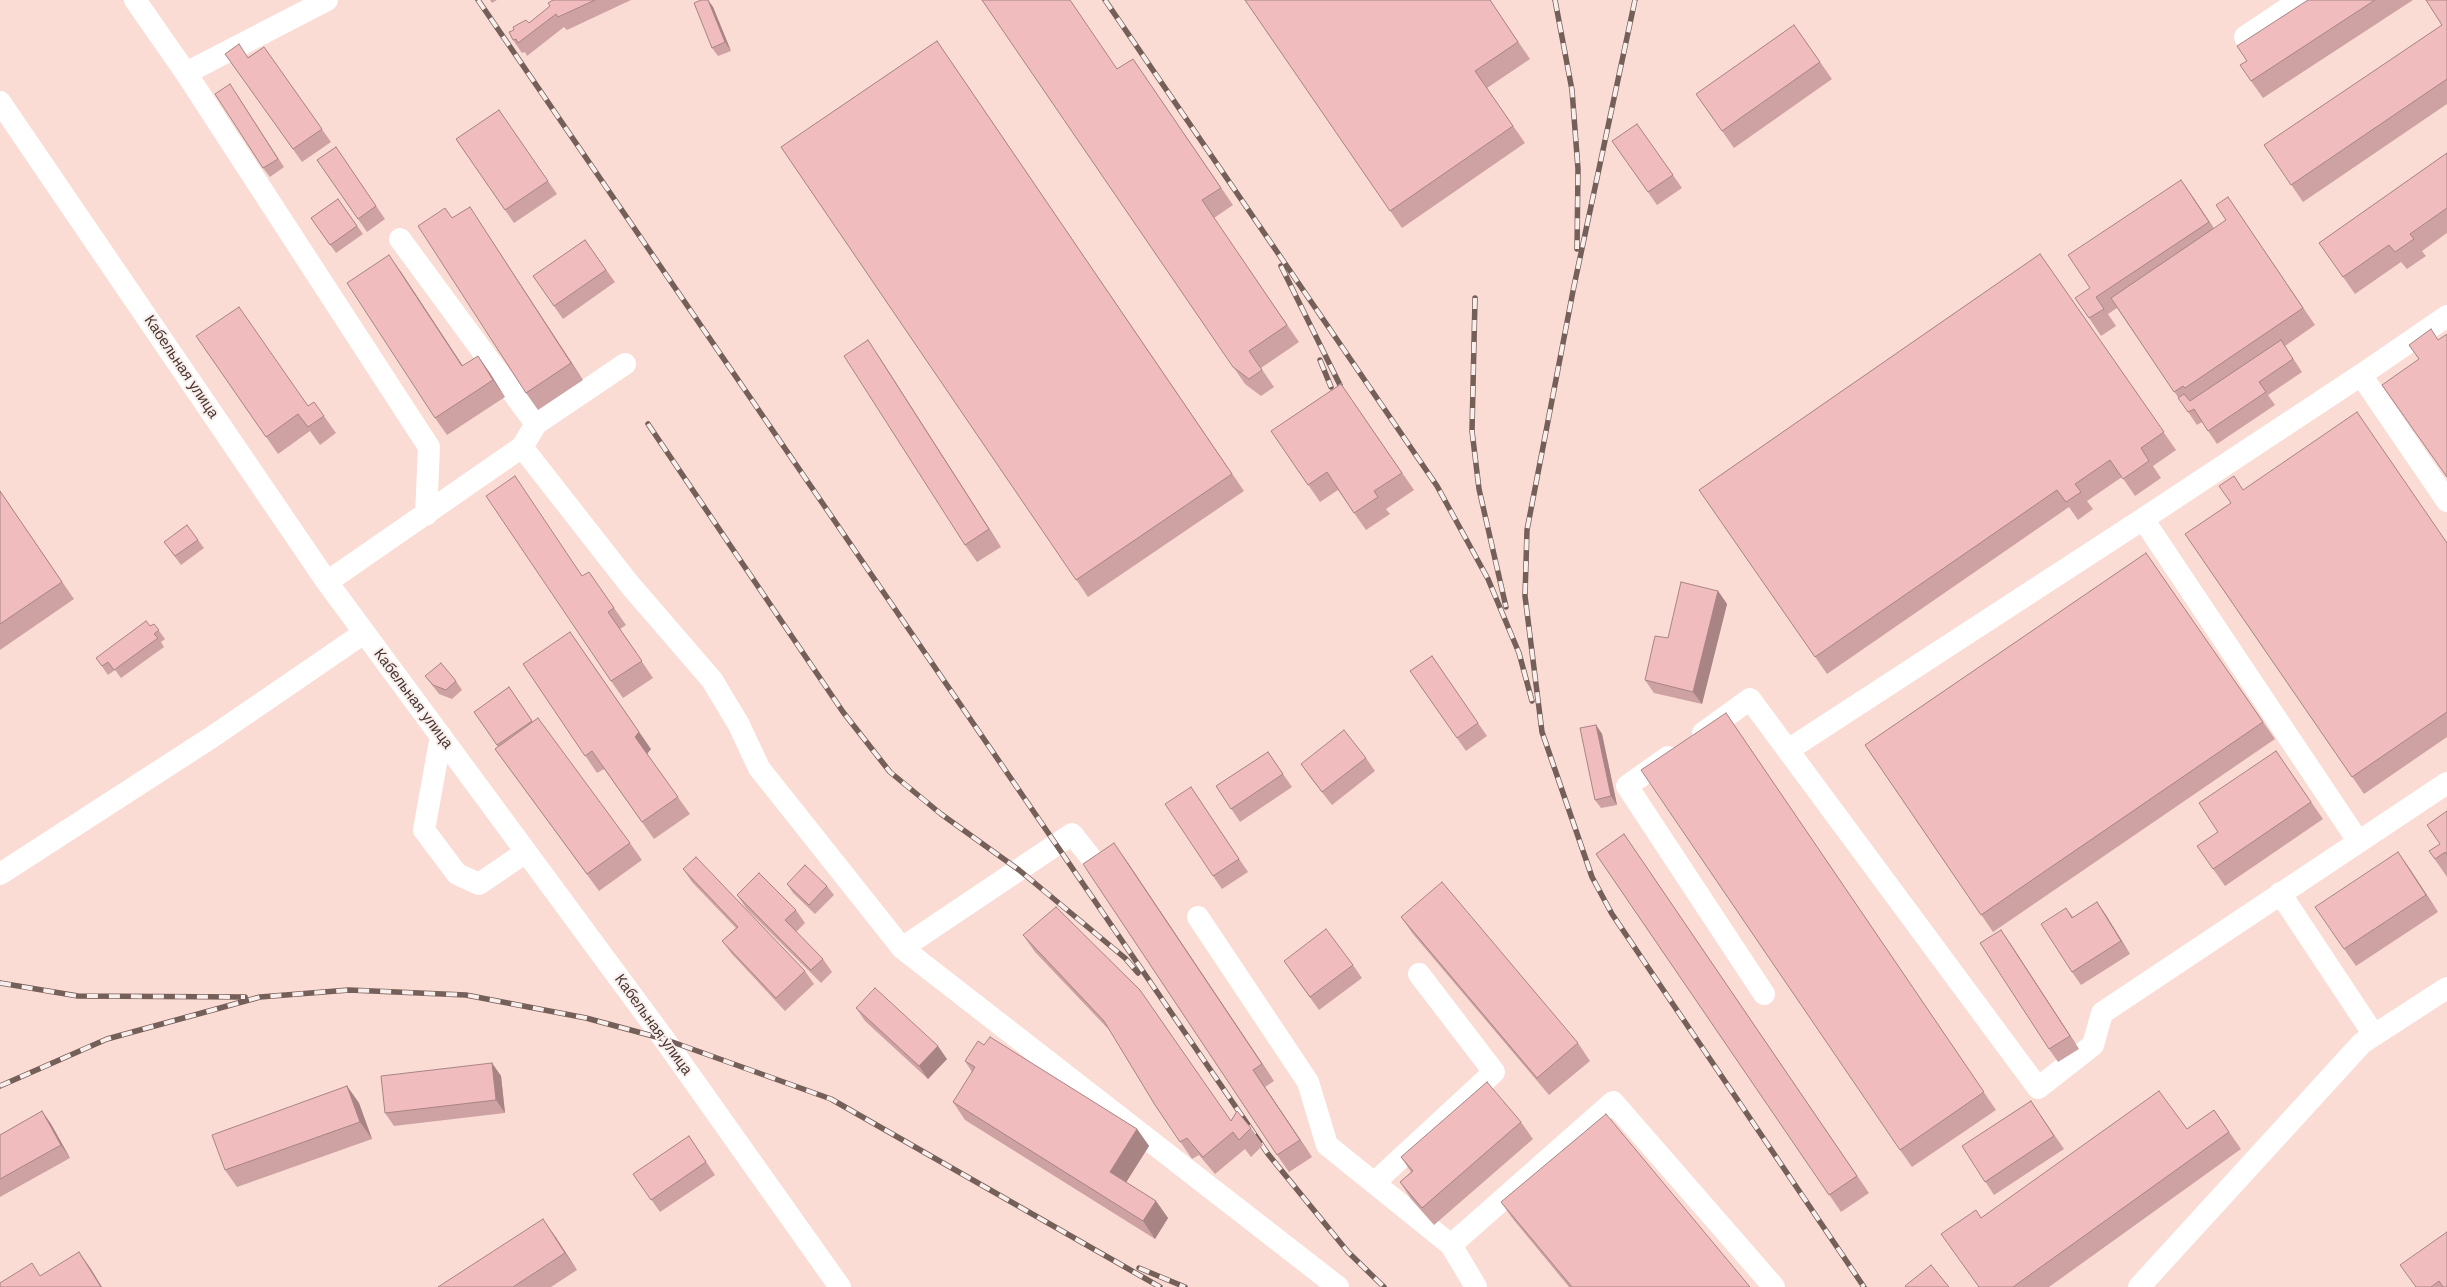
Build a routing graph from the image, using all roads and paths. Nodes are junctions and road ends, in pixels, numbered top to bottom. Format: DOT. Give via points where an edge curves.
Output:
graph roads {
  1 [pos="135,0"];
  2 [pos="327,0"];
  3 [pos="2300,0"];
  4 [pos="2245,37"];
  5 [pos="186,73"];
  6 [pos="0,102"];
  7 [pos="400,238"];
  8 [pos="2447,316"];
  9 [pos="625,364"];
  10 [pos="2361,375"];
  11 [pos="536,424"];
  12 [pos="522,447"];
  13 [pos="2447,501"];
  14 [pos="426,514"];
  15 [pos="2142,519"];
  16 [pos="327,582"];
  17 [pos="364,633"];
  18 [pos="441,736"];
  19 [pos="1788,750"];
  20 [pos="2447,783"];
  21 [pos="2358,841"];
  22 [pos="526,852"];
  23 [pos="1096,864"];
  24 [pos="0,874"];
  25 [pos="2280,894"];
  26 [pos="1198,917"];
  27 [pos="902,948"];
  28 [pos="1419,974"];
  29 [pos="2447,988"];
  30 [pos="1764,994"];
  31 [pos="2374,1035"];
  32 [pos="1374,1183"];
  33 [pos="1451,1246"];
  34 [pos="840,1287"];
  35 [pos="1338,1287"];
  36 [pos="1476,1287"];
  37 [pos="1774,1287"];
  38 [pos="2139,1287"];
  1 -- 5 [label="street"];
  2 -- 5 [label="street"];
  3 -- 4 [label="street"];
  5 -- 14 [label="street" via="429,447"];
  6 -- 16 [label="street, Кабельная улица"];
  7 -- 11 [label="street"];
  8 -- 10 [label="street"];
  9 -- 11 [label="street"];
  10 -- 13 [label="street"];
  10 -- 15 [label="street"];
  11 -- 12 [label="street"];
  12 -- 14 [label="street"];
  12 -- 27 [label="street" via="630,585 712,680 739,725 759,768"];
  14 -- 16 [label="street"];
  15 -- 19 [label="street"];
  15 -- 21 [label="street"];
  16 -- 17 [label="street, Кабельная улица"];
  17 -- 18 [label="street, Кабельная улица"];
  17 -- 24 [label="street" via="212,737"];
  18 -- 22 [label="street, Кабельная улица"];
  18 -- 22 [label="street" via="424,830 457,874 479,884"];
  19 -- 25 [label="street" via="2038,1088 2093,1046 2102,1013"];
  19 -- 30 [label="street" via="1750,699 1627,786"];
  20 -- 21 [label="street"];
  21 -- 25 [label="street"];
  22 -- 34 [label="street, Кабельная улица"];
  23 -- 27 [label="street" via="1072,834"];
  25 -- 31 [label="street"];
  26 -- 32 [label="street" via="1308,1082 1327,1145"];
  27 -- 35 [label="street"];
  28 -- 32 [label="street" via="1494,1072"];
  29 -- 31 [label="street"];
  31 -- 38 [label="street" via="2362,1043"];
  32 -- 33 [label="street"];
  33 -- 36 [label="street"];
  33 -- 37 [label="street" via="1613,1102"];
}
